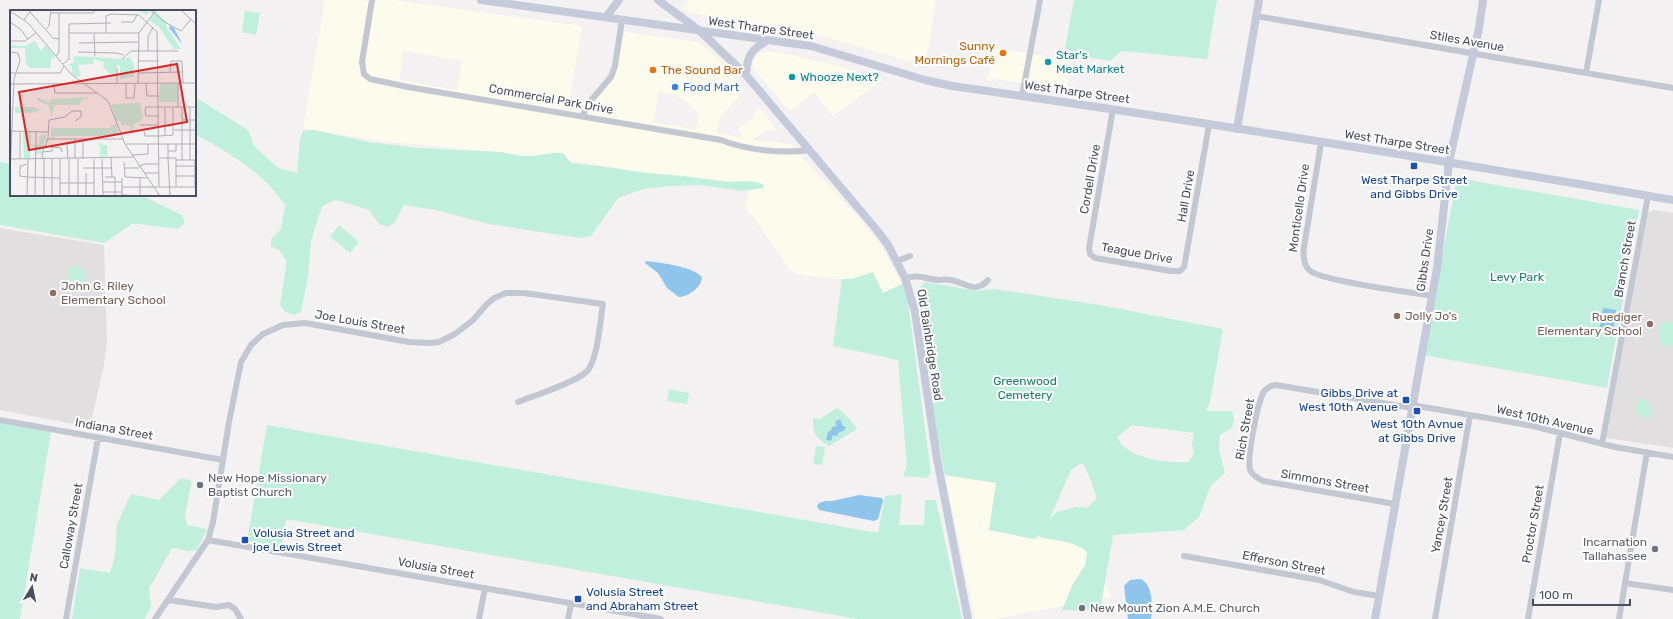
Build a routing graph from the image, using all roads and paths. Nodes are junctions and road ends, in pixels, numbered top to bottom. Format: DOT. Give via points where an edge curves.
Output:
graph roads {
  1 [pos="372,0"];
  2 [pos="480,0"];
  3 [pos="619,0"];
  4 [pos="658,0"];
  5 [pos="1040,0"];
  6 [pos="1259,0"];
  7 [pos="1483,0"];
  8 [pos="1599,0"];
  9 [pos="1256,16"];
  10 [pos="606,18"];
  11 [pos="622,20"];
  12 [pos="700,31"];
  13 [pos="768,40"];
  14 [pos="1473,53"];
  15 [pos="1586,73"];
  16 [pos="746,76"];
  17 [pos="1673,88"];
  18 [pos="1022,96"];
  19 [pos="1113,109"];
  20 [pos="583,116"];
  21 [pos="1209,125"];
  22 [pos="1237,129"];
  23 [pos="1321,143"];
  24 [pos="809,150"];
  25 [pos="1449,162"];
  26 [pos="1648,196"];
  27 [pos="1673,200"];
  28 [pos="1090,254"];
  29 [pos="910,256"];
  30 [pos="897,261"];
  31 [pos="1180,270"];
  32 [pos="905,278"];
  33 [pos="988,280"];
  34 [pos="1432,296"];
  35 [pos="1268,388"];
  36 [pos="518,402"];
  37 [pos="1412,406"];
  38 [pos="1470,415"];
  39 [pos="0,420"];
  40 [pos="1560,433"];
  41 [pos="98,438"];
  42 [pos="1602,444"];
  43 [pos="1647,452"];
  44 [pos="1673,457"];
  45 [pos="224,460"];
  46 [pos="1253,474"];
  47 [pos="1395,504"];
  48 [pos="208,540"];
  49 [pos="1184,556"];
  50 [pos="1625,583"];
  51 [pos="485,588"];
  52 [pos="1673,590"];
  53 [pos="1379,596"];
  54 [pos="169,600"];
  55 [pos="571,604"];
  56 [pos="66,619"];
  57 [pos="155,619"];
  58 [pos="241,619"];
  59 [pos="479,619"];
  60 [pos="568,619"];
  61 [pos="660,619"];
  62 [pos="968,619"];
  63 [pos="1375,619"];
  64 [pos="1435,619"];
  65 [pos="1528,619"];
  66 [pos="1619,619"];
  1 -- 20 [label="street, Commercial Park Drive" via="362,62 364,74 370,79"];
  2 -- 10 [label="main road, West Tharpe Street"];
  3 -- 10 [label="main road"];
  4 -- 12 [label="main road, Old Bainbridge Road"];
  5 -- 18 [label="street"];
  6 -- 9 [label="main road"];
  7 -- 14 [label="main road, Gibbs Drive"];
  8 -- 15 [label="street"];
  9 -- 14 [label="street, Stiles Avenue"];
  9 -- 22 [label="main road"];
  10 -- 11 [label="main road, West Tharpe Street"];
  11 -- 12 [label="main road, West Tharpe Street"];
  11 -- 20 [label="street" via="615,66 610,77 588,104"];
  12 -- 13 [label="main road, West Tharpe Street"];
  12 -- 16 [label="main road, Old Bainbridge Road"];
  13 -- 16 [label="main road" via="754,48 748,56"];
  13 -- 18 [label="main road, West Tharpe Street" via="823,49 952,86"];
  14 -- 15 [label="street, Stiles Avenue"];
  14 -- 25 [label="main road, Gibbs Drive"];
  15 -- 17 [label="street, Stiles Avenue"];
  16 -- 24 [label="main road, Old Bainbridge Road"];
  18 -- 19 [label="main road, West Tharpe Street"];
  19 -- 21 [label="main road, West Tharpe Street"];
  19 -- 28 [label="street, Cordell Drive"];
  20 -- 24 [label="street, Commercial Park Drive" via="721,140 734,145 791,153"];
  21 -- 22 [label="main road, West Tharpe Street"];
  21 -- 31 [label="street, Hall Drive" via="1184,267"];
  22 -- 23 [label="main road, West Tharpe Street"];
  23 -- 25 [label="main road, West Tharpe Street"];
  23 -- 34 [label="street, Monticello Drive" via="1304,247 1304,260 1308,270 1318,276"];
  24 -- 30 [label="main road, Old Bainbridge Road" via="876,229"];
  25 -- 26 [label="main road, West Tharpe Street"];
  25 -- 34 [label="main road, Gibbs Drive"];
  26 -- 27 [label="main road, West Tharpe Street"];
  26 -- 42 [label="street, Branch Street"];
  28 -- 31 [label="street, Teague Drive" via="1095,258 1171,271"];
  29 -- 30 [label="street"];
  30 -- 32 [label="main road, Old Bainbridge Road"];
  32 -- 33 [label="street" via="921,276 953,280 970,287 980,286"];
  32 -- 62 [label="main road, Old Bainbridge Road" via="915,312 937,459"];
  34 -- 37 [label="main road, Gibbs Drive"];
  35 -- 37 [label="street, West 10th Avenue" via="1276,385 1286,386"];
  35 -- 46 [label="street, Rich Street" via="1261,397 1255,422 1249,464"];
  36 -- 45 [label="street, Joe Louis Street" via="576,379 587,372 594,357 604,304 524,293 506,293 491,301 455,334 431,343 409,342 305,323 277,327 257,338 241,362"];
  37 -- 38 [label="street, West 10th Avenue"];
  37 -- 47 [label="main road, Gibbs Drive"];
  38 -- 40 [label="street, West 10th Avenue"];
  38 -- 64 [label="street, Yancey Street"];
  39 -- 41 [label="street, Indiana Street"];
  40 -- 42 [label="street, West 10th Avenue"];
  40 -- 65 [label="street, Proctor Street"];
  41 -- 45 [label="street, Indiana Street"];
  41 -- 56 [label="street, Calloway Street"];
  42 -- 43 [label="street, West 10th Avenue"];
  43 -- 44 [label="street, West 10th Avenue"];
  43 -- 50 [label="street"];
  45 -- 48 [label="street, Joe Louis Street"];
  46 -- 47 [label="street, Simmons Street" via="1263,481"];
  47 -- 53 [label="main road, Gibbs Drive"];
  48 -- 51 [label="street, Volusia Street"];
  48 -- 54 [label="street, Joe Louis Street"];
  49 -- 53 [label="street, Efferson Street" via="1319,580 1354,592"];
  50 -- 52 [label="street"];
  50 -- 66 [label="street"];
  51 -- 55 [label="street, Volusia Street"];
  51 -- 59 [label="street"];
  53 -- 63 [label="main road, Gibbs Drive"];
  54 -- 57 [label="street, Joe Louis Street"];
  54 -- 58 [label="street" via="216,607 229,605"];
  55 -- 60 [label="street"];
  55 -- 61 [label="street, Volusia Street"];
}
